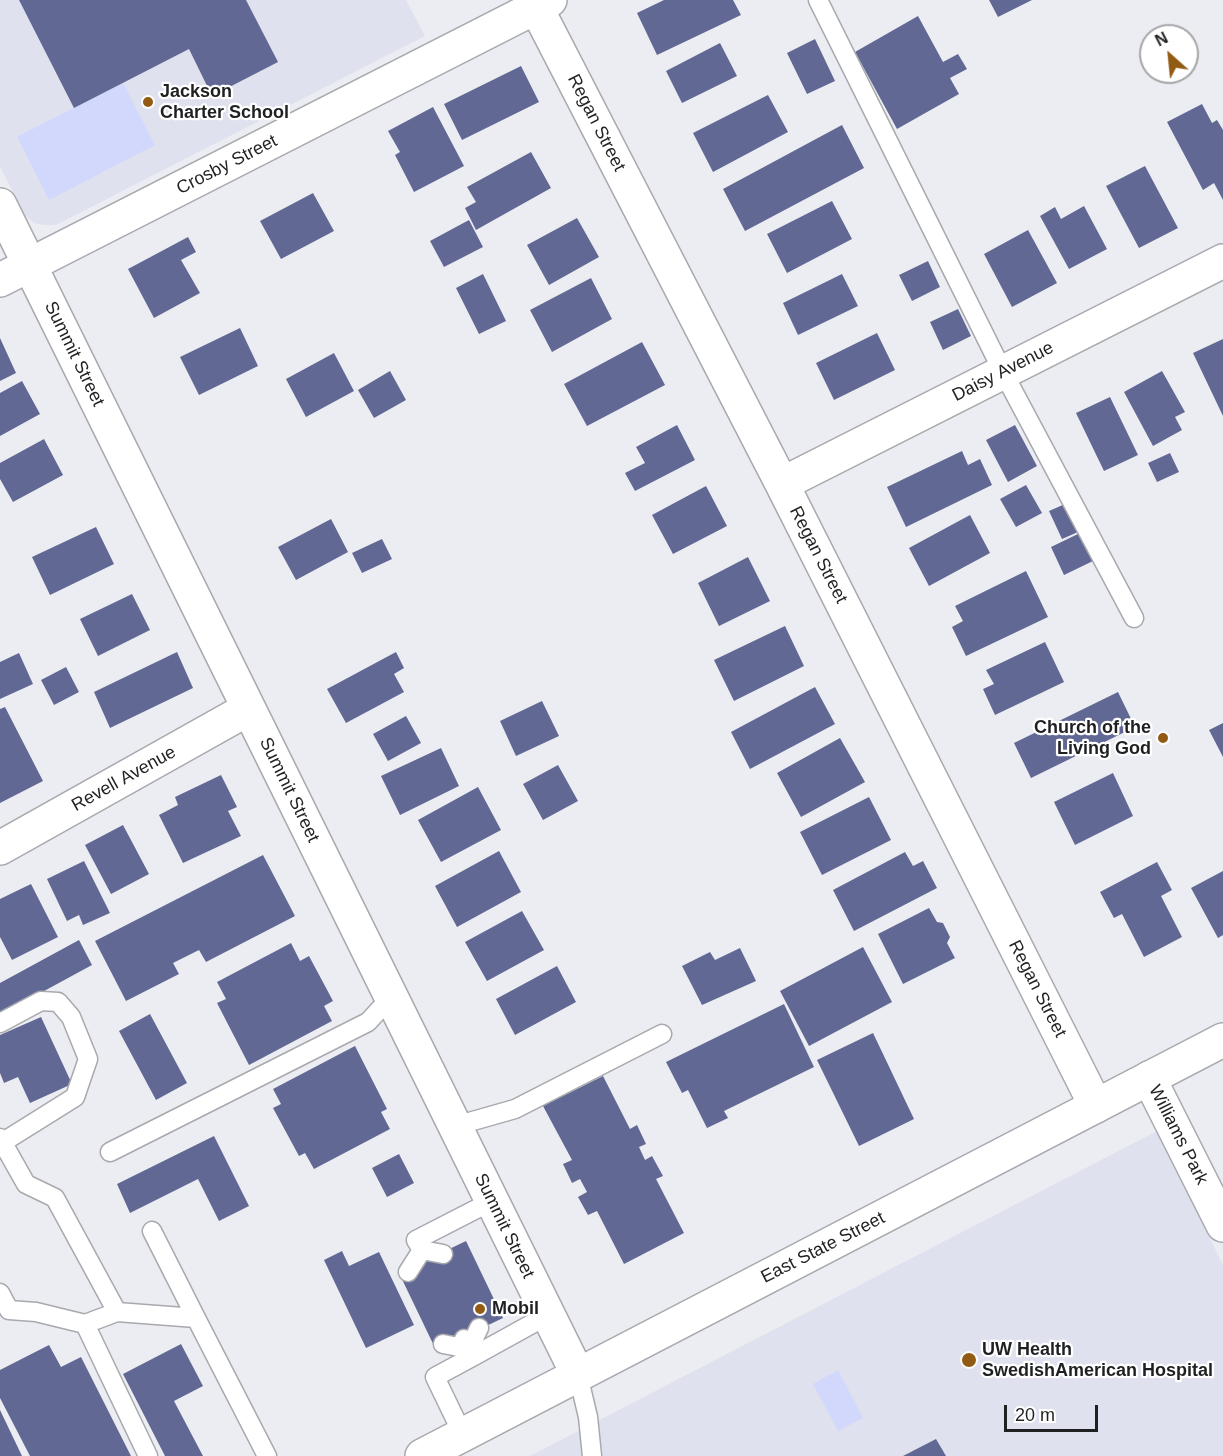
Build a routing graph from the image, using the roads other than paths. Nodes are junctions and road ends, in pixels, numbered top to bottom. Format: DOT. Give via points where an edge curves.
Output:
graph roads {
  1 [pos="818,0"];
  2 [pos="543,4"];
  3 [pos="0,206"];
  4 [pos="1223,261"];
  5 [pos="29,264"];
  6 [pos="0,280"];
  7 [pos="1003,372"];
  8 [pos="782,484"];
  9 [pos="1134,618"];
  10 [pos="248,709"];
  11 [pos="0,848"];
  12 [pos="391,997"];
  13 [pos="0,1023"];
  14 [pos="662,1034"];
  15 [pos="1223,1040"];
  16 [pos="1149,1078"];
  17 [pos="1096,1106"];
  18 [pos="455,1126"];
  19 [pos="1,1140"];
  20 [pos="110,1152"];
  21 [pos="492,1201"];
  22 [pos="1223,1225"];
  23 [pos="152,1231"];
  24 [pos="408,1272"];
  25 [pos="0,1293"];
  26 [pos="117,1312"];
  27 [pos="548,1315"];
  28 [pos="196,1318"];
  29 [pos="85,1324"];
  30 [pos="479,1328"];
  31 [pos="443,1344"];
  32 [pos="468,1347"];
  33 [pos="578,1375"];
  34 [pos="463,1435"];
  35 [pos="148,1456"];
  36 [pos="267,1456"];
  37 [pos="422,1456"];
  38 [pos="592,1456"];
  1 -- 7 [label="lane"];
  2 -- 5 [label="street, Crosby Street"];
  2 -- 8 [label="street, Regan Street"];
  3 -- 5 [label="street, Summit Street"];
  4 -- 7 [label="street, Daisy Avenue"];
  5 -- 6 [label="street, Crosby Street"];
  5 -- 10 [label="street, Summit Street"];
  7 -- 8 [label="street, Daisy Avenue"];
  7 -- 9 [label="lane"];
  8 -- 17 [label="street, Regan Street"];
  10 -- 11 [label="street, Revell Avenue"];
  10 -- 12 [label="street, Summit Street"];
  12 -- 18 [label="street, Summit Street"];
  12 -- 20 [label="lane" via="368,1022"];
  13 -- 19 [label="lane" via="41,1001 58,1002 71,1017 88,1059 75,1097"];
  14 -- 18 [label="lane" via="515,1109"];
  15 -- 16 [label="street, East State Street"];
  16 -- 17 [label="street, East State Street"];
  16 -- 22 [label="street, Williams Park"];
  17 -- 33 [label="street, East State Street"];
  18 -- 21 [label="street, Summit Street"];
  19 -- 26 [label="lane" via="26,1184 54,1198"];
  21 -- 24 [label="lane" via="416,1240 431,1256"];
  21 -- 27 [label="street, Summit Street"];
  23 -- 28 [label="lane"];
  25 -- 29 [label="lane" via="9,1310"];
  26 -- 28 [label="lane"];
  26 -- 29 [label="lane"];
  27 -- 32 [label="lane"];
  27 -- 33 [label="street, Summit Street"];
  28 -- 36 [label="lane"];
  29 -- 35 [label="lane"];
  30 -- 32 [label="lane"];
  31 -- 32 [label="lane"];
  32 -- 34 [label="lane" via="435,1377"];
  33 -- 34 [label="street, East State Street"];
  33 -- 38 [label="lane"];
  34 -- 37 [label="street, East State Street"];
}
